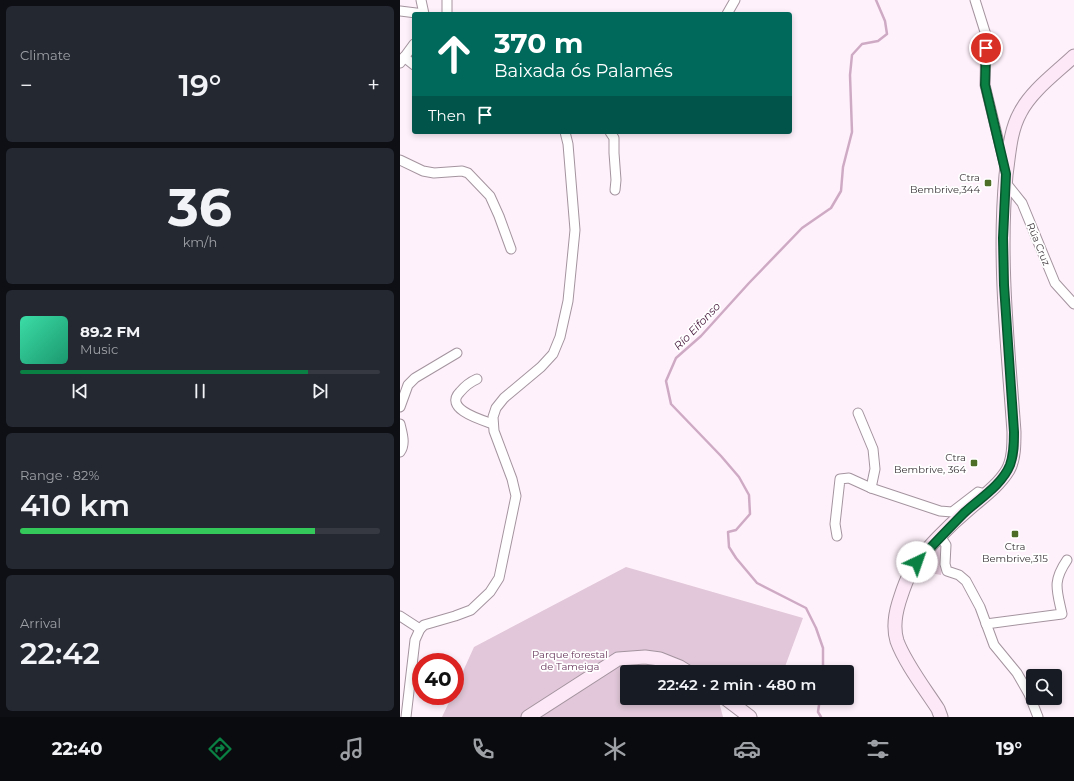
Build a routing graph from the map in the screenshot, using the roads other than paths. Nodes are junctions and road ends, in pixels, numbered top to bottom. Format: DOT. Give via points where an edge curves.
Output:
graph roads {
  1 [pos="421,0"];
  2 [pos="447,0"];
  3 [pos="735,0"];
  4 [pos="975,0"];
  5 [pos="400,11"];
  6 [pos="412,12"];
  7 [pos="424,12"];
  8 [pos="447,12"];
  9 [pos="728,12"];
  10 [pos="412,47"];
  11 [pos="1074,56"];
  12 [pos="402,60"];
  13 [pos="412,63"];
  14 [pos="566,134"];
  15 [pos="611,134"];
  16 [pos="400,160"];
  17 [pos="1006,179"];
  18 [pos="615,190"];
  19 [pos="511,249"];
  20 [pos="1074,304"];
  21 [pos="458,353"];
  22 [pos="477,379"];
  23 [pos="400,408"];
  24 [pos="858,413"];
  25 [pos="400,424"];
  26 [pos="493,424"];
  27 [pos="400,452"];
  28 [pos="871,488"];
  29 [pos="986,494"];
  30 [pos="837,536"];
  31 [pos="940,536"];
  32 [pos="1067,560"];
  33 [pos="400,616"];
  34 [pos="986,624"];
  35 [pos="420,629"];
  36 [pos="675,665"];
  37 [pos="734,705"];
  38 [pos="406,717"];
  39 [pos="528,717"];
  40 [pos="750,717"];
  41 [pos="941,717"];
  42 [pos="1038,717"];
  1 -- 7 [label="street"];
  2 -- 8 [label="street"];
  3 -- 9 [label="street"];
  4 -- 17 [label="street" via="986,35 985,85"];
  5 -- 6 [label="street"];
  10 -- 12 [label="street"];
  11 -- 17 [label="street" via="1020,111 1014,126"];
  12 -- 13 [label="street"];
  14 -- 26 [label="street" via="575,230 568,301 560,337 553,354 542,367 504,398 496,408 492,417"];
  15 -- 18 [label="street" via="614,138"];
  16 -- 19 [label="street" via="423,171 468,173 493,201"];
  17 -- 20 [label="street, Rúa Cruz" via="1022,203 1055,282"];
  17 -- 29 [label="street" via="1004,285 1014,441 1008,470"];
  21 -- 23 [label="street" via="408,385"];
  22 -- 26 [label="street" via="464,387 455,401 465,412"];
  24 -- 28 [label="street" via="874,449 875,469"];
  25 -- 27 [label="street" via="404,442"];
  26 -- 35 [label="street" via="516,496 499,578 490,592 471,610 424,625"];
  28 -- 29 [label="street" via="940,511 952,512 978,492"];
  28 -- 30 [label="street" via="849,478 840,479 835,524"];
  29 -- 31 [label="street"];
  31 -- 34 [label="street" via="946,545 947,571 959,575 966,581"];
  31 -- 41 [label="street" via="909,575 900,598 895,626 898,642 904,654"];
  32 -- 34 [label="street" via="1059,571 1056,584 1062,614"];
  33 -- 35 [label="street"];
  34 -- 42 [label="street" via="994,645 1017,673"];
  35 -- 38 [label="street" via="415,640"];
  36 -- 39 [label="street" via="645,657 618,660"];
  37 -- 40 [label="street"];
}
